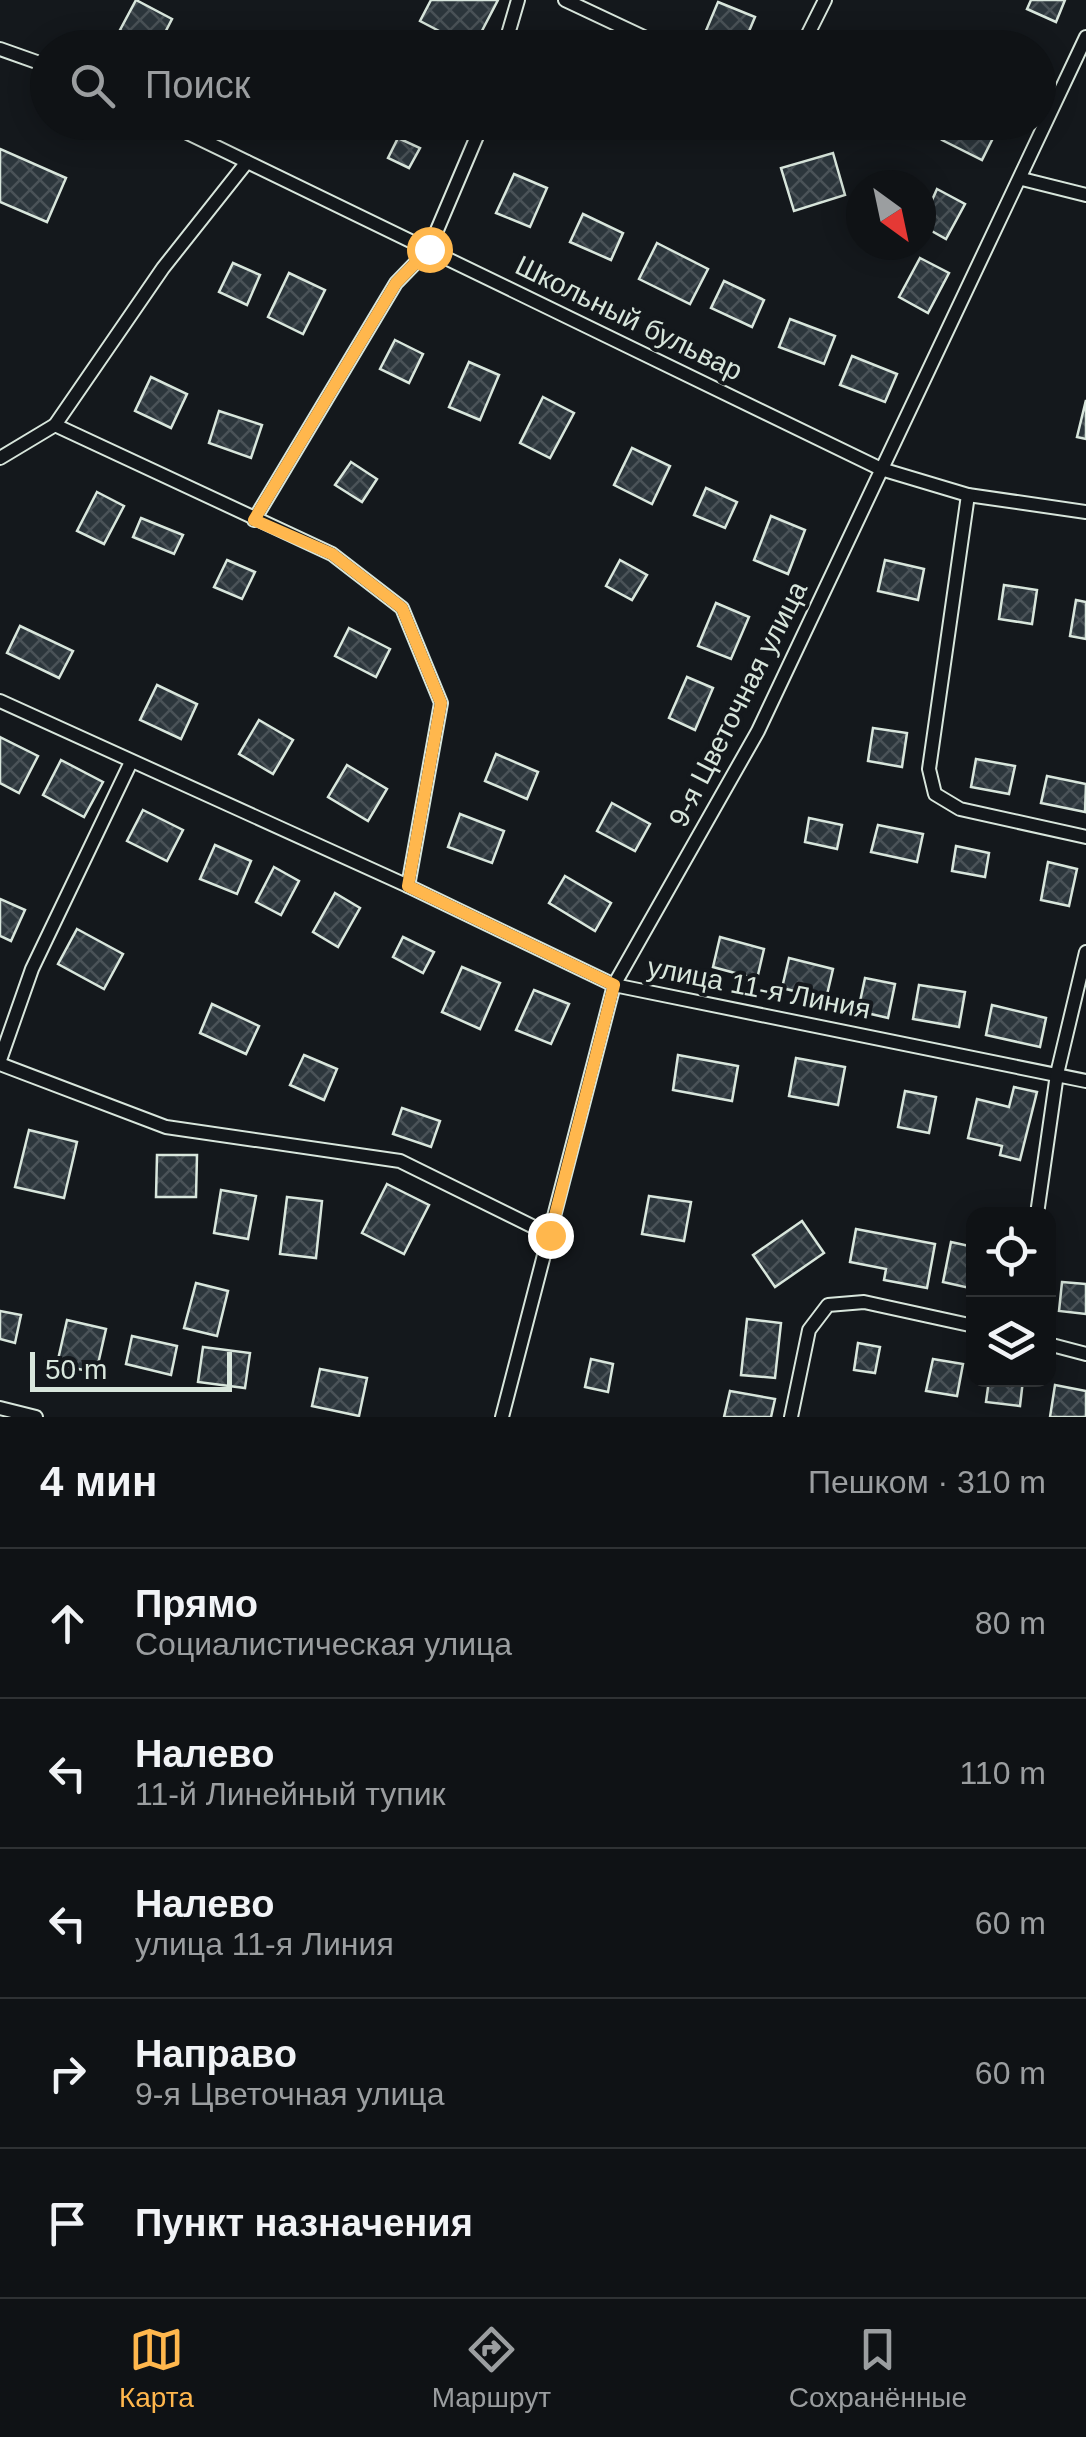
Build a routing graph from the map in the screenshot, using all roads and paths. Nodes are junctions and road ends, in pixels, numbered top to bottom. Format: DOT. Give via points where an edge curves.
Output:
graph roads {
  1 [pos="518,0"];
  2 [pos="565,0"];
  3 [pos="825,0"];
  4 [pos="509,30"];
  5 [pos="629,30"];
  6 [pos="810,30"];
  7 [pos="1086,36"];
  8 [pos="0,49"];
  9 [pos="30,60"];
  10 [pos="1056,103"];
  11 [pos="201,140"];
  12 [pos="475,140"];
  13 [pos="1039,140"];
  14 [pos="247,162"];
  15 [pos="1022,179"];
  16 [pos="1086,194"];
  17 [pos="429,249"];
  18 [pos="55,425"];
  19 [pos="0,458"];
  20 [pos="881,469"];
  21 [pos="968,495"];
  22 [pos="1086,512"];
  23 [pos="254,520"];
  24 [pos="0,701"];
  25 [pos="131,762"];
  26 [pos="1086,837"];
  27 [pos="408,886"];
  28 [pos="1086,952"];
  29 [pos="614,985"];
  30 [pos="0,1062"];
  31 [pos="1057,1074"];
  32 [pos="1086,1081"];
  33 [pos="1038,1207"];
  34 [pos="550,1235"];
  35 [pos="966,1324"];
  36 [pos="1056,1346"];
  37 [pos="1086,1354"];
  38 [pos="0,1408"];
  39 [pos="36,1417"];
  40 [pos="502,1417"];
  41 [pos="792,1417"];
  1 -- 4 [label="lane"];
  2 -- 5 [label="lane"];
  3 -- 6 [label="lane"];
  7 -- 10 [label="lane, 9-я Цветочная улица"];
  8 -- 9 [label="lane"];
  11 -- 14 [label="lane, Школьный бульвар"];
  12 -- 17 [label="lane"];
  13 -- 15 [label="lane, 9-я Цветочная улица"];
  14 -- 17 [label="lane, Школьный бульвар"];
  14 -- 18 [label="lane" via="163,268"];
  15 -- 16 [label="lane"];
  15 -- 20 [label="lane, 9-я Цветочная улица"];
  17 -- 20 [label="lane, Школьный бульвар"];
  17 -- 23 [label="lane" via="396,283"];
  18 -- 19 [label="lane"];
  18 -- 23 [label="lane"];
  20 -- 21 [label="lane, Школьный бульвар"];
  20 -- 29 [label="lane, 9-я Цветочная улица" via="758,731"];
  21 -- 22 [label="lane, Школьный бульвар"];
  21 -- 26 [label="lane" via="929,769 935,794 960,809"];
  23 -- 27 [label="lane" via="332,554 402,608 441,703"];
  24 -- 25 [label="lane, улица 11-я Линия"];
  25 -- 27 [label="lane, улица 11-я Линия"];
  25 -- 30 [label="lane" via="32,968"];
  27 -- 29 [label="lane, улица 11-я Линия"];
  28 -- 31 [label="lane"];
  29 -- 31 [label="lane, улица 11-я Линия"];
  29 -- 34 [label="lane, 9-я Цветочная улица"];
  30 -- 34 [label="lane" via="166,1127 400,1162"];
  31 -- 32 [label="lane, улица 11-я Линия"];
  31 -- 33 [label="lane"];
  34 -- 40 [label="lane, 9-я Цветочная улица"];
  35 -- 41 [label="lane" via="864,1302 828,1304 809,1330"];
  36 -- 37 [label="lane"];
  38 -- 39 [label="lane"];
}
